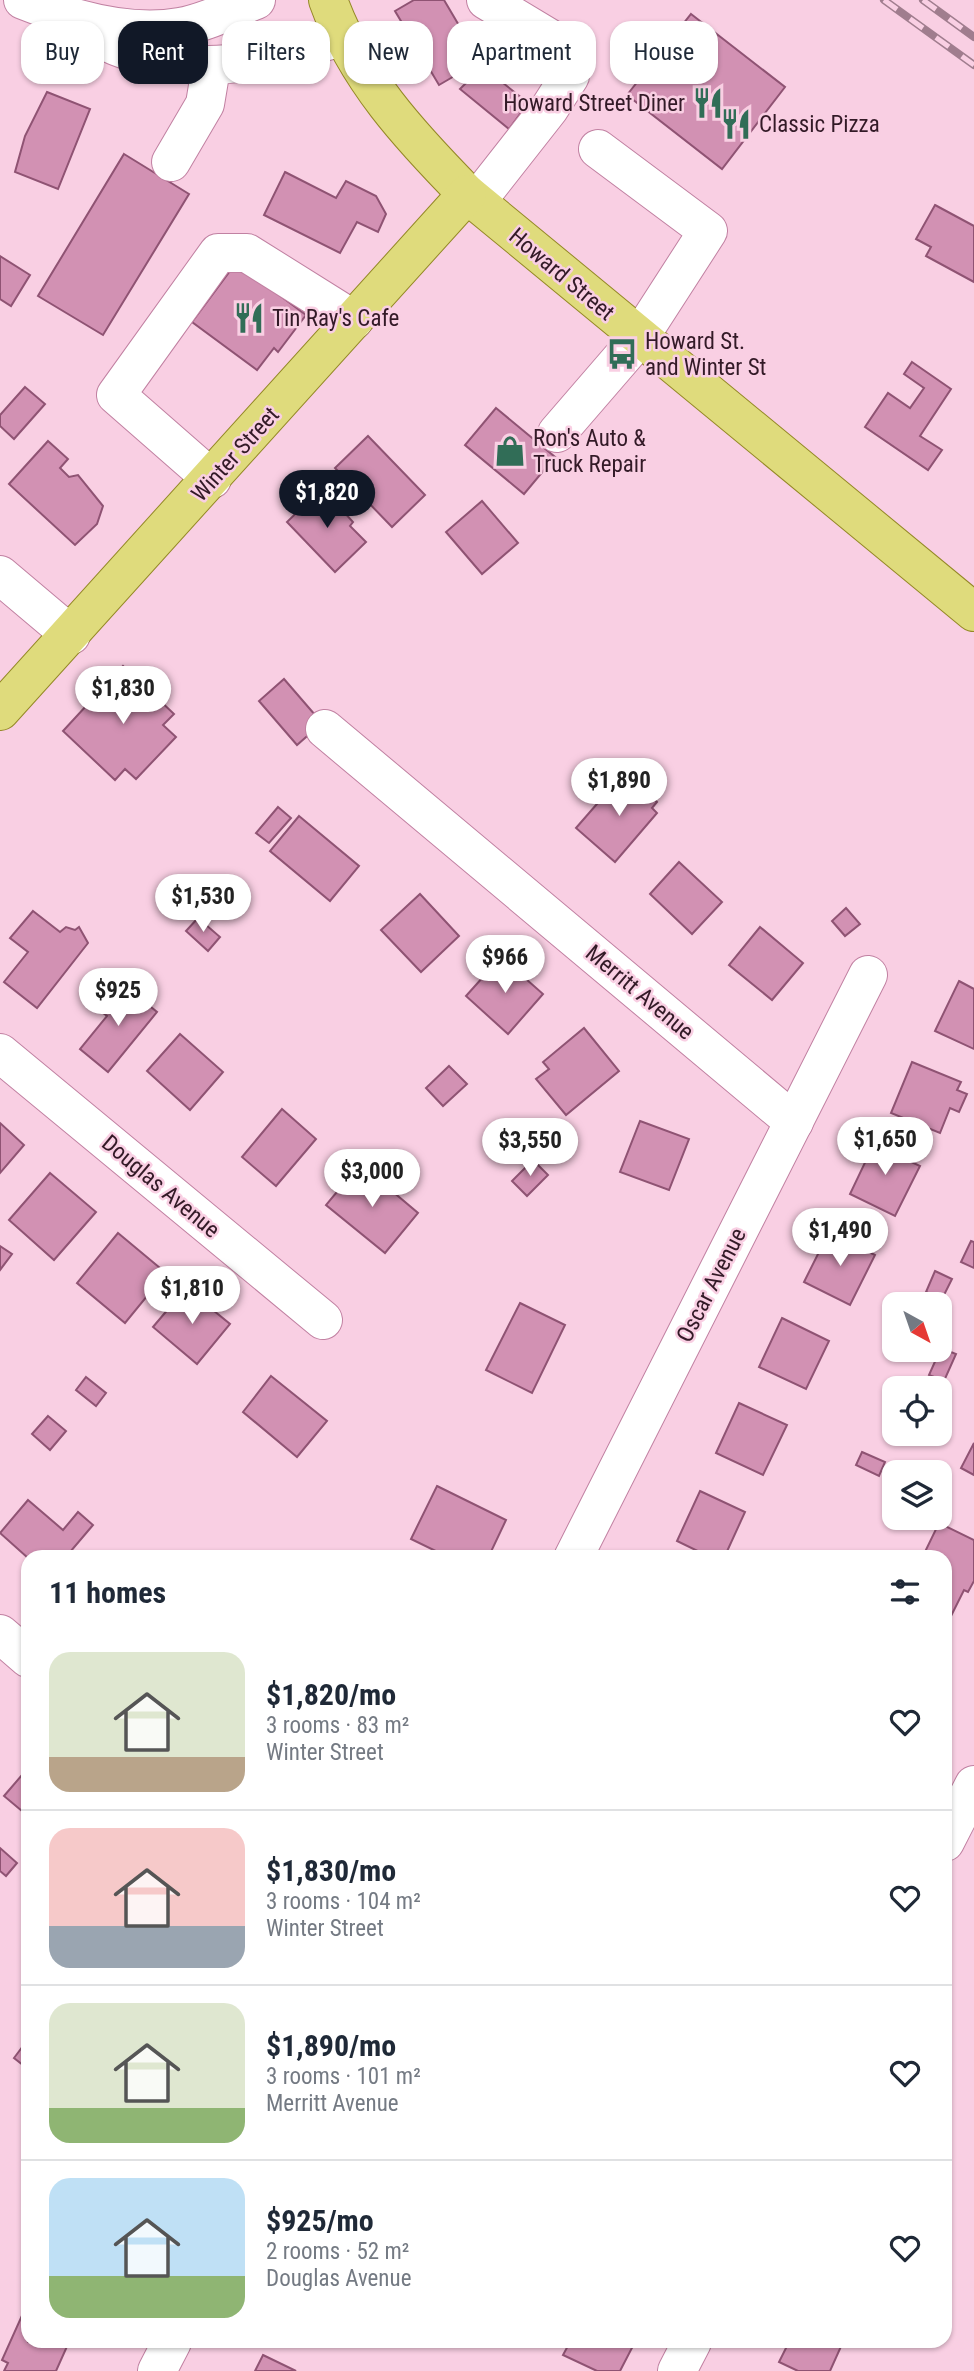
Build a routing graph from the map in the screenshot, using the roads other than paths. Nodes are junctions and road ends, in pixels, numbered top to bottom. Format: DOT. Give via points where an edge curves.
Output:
graph roads {
  1 [pos="23,0"];
  2 [pos="165,0"];
  3 [pos="256,0"];
  4 [pos="328,0"];
  5 [pos="486,0"];
  6 [pos="62,15"];
  7 [pos="344,36"];
  8 [pos="211,68"];
  9 [pos="372,84"];
  10 [pos="598,149"];
  11 [pos="171,162"];
  12 [pos="472,198"];
  13 [pos="354,320"];
  14 [pos="639,338"];
  15 [pos="557,433"];
  16 [pos="212,480"];
  17 [pos="0,575"];
  18 [pos="974,612"];
  19 [pos="71,635"];
  20 [pos="0,711"];
  21 [pos="324,729"];
  22 [pos="868,975"];
  23 [pos="0,1053"];
  24 [pos="794,1122"];
  25 [pos="323,1320"];
  26 [pos="577,1550"];
  27 [pos="0,1634"];
  28 [pos="21,1652"];
  29 [pos="974,1785"];
  30 [pos="952,1828"];
  31 [pos="169,2348"];
  32 [pos="689,2348"];
  33 [pos="157,2371"];
  34 [pos="677,2371"];
  1 -- 6 [label="street"];
  2 -- 6 [label="street" via="128,12"];
  3 -- 6 [label="street" via="181,27 139,29"];
  4 -- 7 [label="main road, Howard Street"];
  5 -- 12 [label="street" via="564,47 570,76 549,109"];
  6 -- 8 [label="street" via="117,47 176,64"];
  7 -- 8 [label="street"];
  8 -- 11 [label="street" via="205,104"];
  9 -- 12 [label="main road, Howard Street" via="404,128"];
  10 -- 14 [label="street" via="708,231"];
  12 -- 13 [label="main road, Winter Street"];
  12 -- 14 [label="main road, Howard Street"];
  13 -- 16 [label="main road, Winter Street"];
  13 -- 16 [label="street" via="247,253 218,253 116,395"];
  14 -- 15 [label="street"];
  14 -- 18 [label="main road, Howard Street"];
  16 -- 19 [label="main road, Winter Street"];
  17 -- 19 [label="street"];
  19 -- 20 [label="main road, Winter Street"];
  21 -- 24 [label="street, Merritt Avenue"];
  22 -- 24 [label="street, Oscar Avenue"];
  23 -- 25 [label="street, Douglas Avenue"];
  24 -- 26 [label="street, Oscar Avenue"];
  27 -- 28 [label="street"];
  29 -- 30 [label="street"];
  31 -- 33 [label="street"];
  32 -- 34 [label="street"];
}
